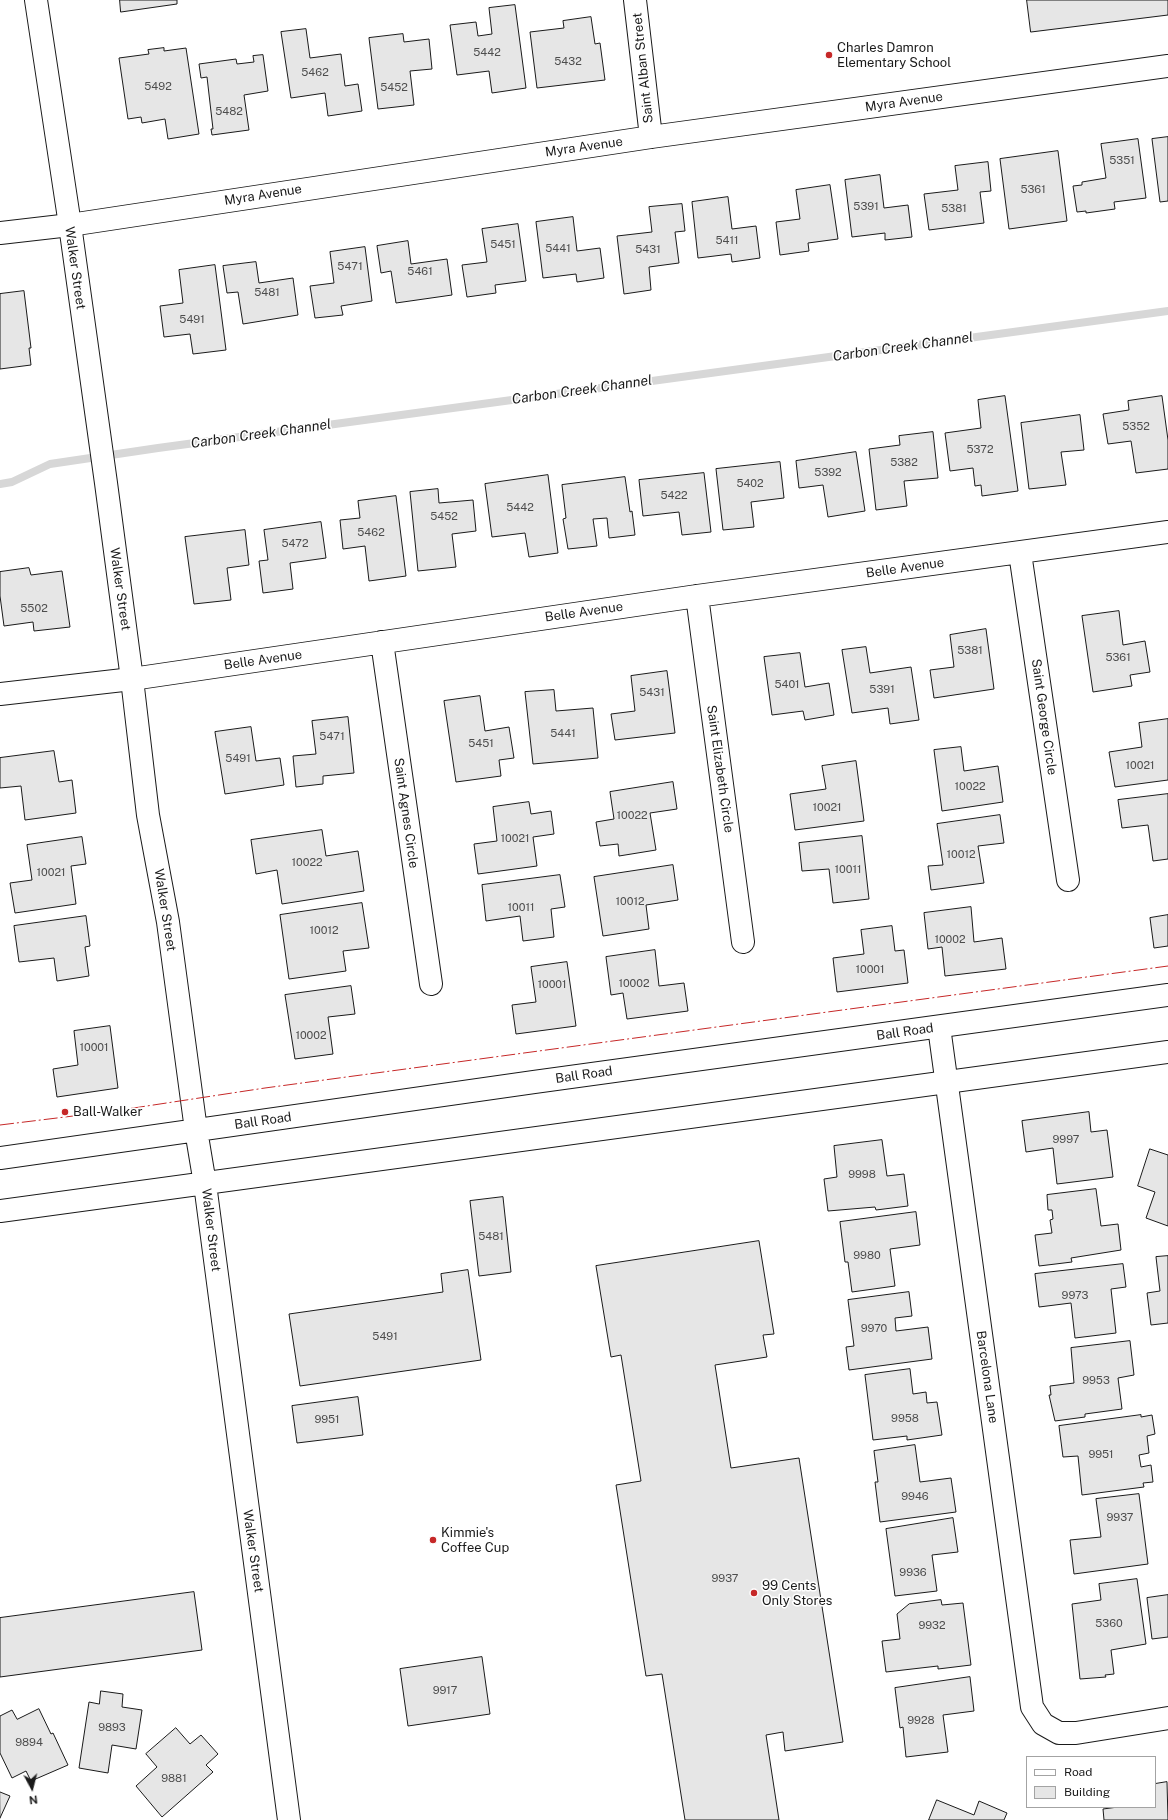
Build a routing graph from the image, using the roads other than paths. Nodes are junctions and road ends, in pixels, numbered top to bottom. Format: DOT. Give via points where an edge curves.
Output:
graph roads {
  1 [pos="36,0"];
  2 [pos="635,0"];
  3 [pos="1168,66"];
  4 [pos="650,137"];
  5 [pos="70,225"];
  6 [pos="0,234"];
  7 [pos="1168,532"];
  8 [pos="1020,553"];
  9 [pos="697,596"];
  10 [pos="382,642"];
  11 [pos="132,679"];
  12 [pos="0,694"];
  13 [pos="1068,880"];
  14 [pos="743,942"];
  15 [pos="431,984"];
  16 [pos="1168,996"];
  17 [pos="939,1027"];
  18 [pos="1168,1052"];
  19 [pos="946,1082"];
  20 [pos="196,1130"];
  21 [pos="0,1158"];
  22 [pos="205,1184"];
  23 [pos="0,1212"];
  24 [pos="1168,1718"];
  25 [pos="288,1820"];
  1 -- 5 [label="street, Walker Street"];
  2 -- 4 [label="street, Saint Alban Street"];
  3 -- 4 [label="street, Myra Avenue"];
  4 -- 5 [label="street, Myra Avenue"];
  5 -- 6 [label="street, Myra Avenue"];
  5 -- 11 [label="street, Walker Street"];
  7 -- 8 [label="street, Belle Avenue"];
  8 -- 9 [label="street, Belle Avenue"];
  8 -- 13 [label="street, Saint George Circle"];
  9 -- 10 [label="street, Belle Avenue"];
  9 -- 14 [label="street, Saint Elizabeth Circle"];
  10 -- 11 [label="street, Belle Avenue"];
  10 -- 15 [label="street, Saint Agnes Circle"];
  11 -- 12 [label="street, Belle Avenue"];
  11 -- 20 [label="street, Walker Street" via="148,815 168,922"];
  16 -- 17 [label="street, Ball Road"];
  17 -- 19 [label="street, Barcelona Lane"];
  17 -- 20 [label="street, Ball Road"];
  18 -- 19 [label="street"];
  19 -- 22 [label="street"];
  19 -- 24 [label="street, Barcelona Lane" via="1032,1707 1043,1724 1059,1733 1076,1733"];
  20 -- 21 [label="street, Ball Road"];
  20 -- 22 [label="street, Walker Street"];
  22 -- 23 [label="street"];
  22 -- 25 [label="street, Walker Street"];
}
